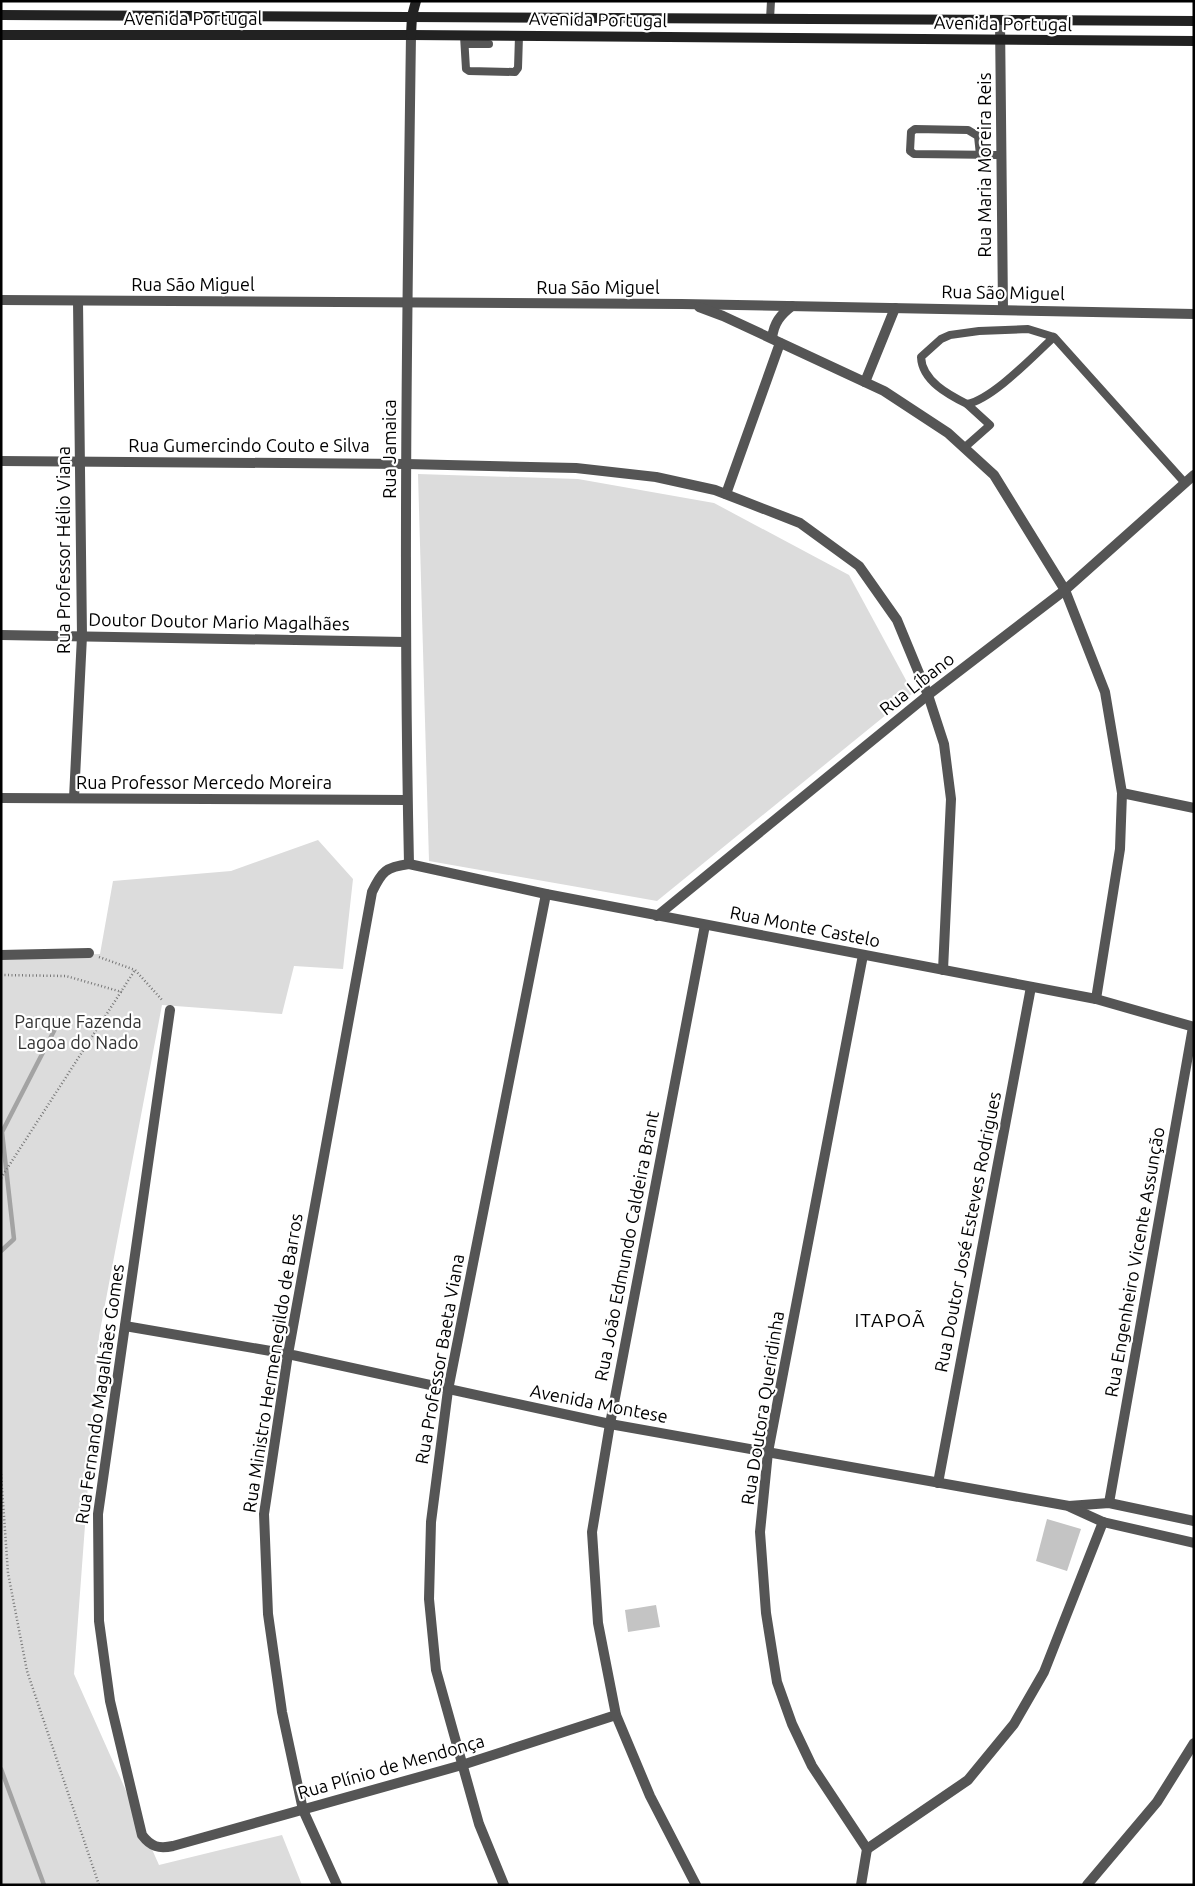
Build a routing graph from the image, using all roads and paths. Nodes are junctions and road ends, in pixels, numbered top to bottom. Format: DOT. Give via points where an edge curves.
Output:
graph roads {
  1 [pos="416,1"];
  2 [pos="771,1"];
  3 [pos="1,15"];
  4 [pos="412,16"];
  5 [pos="770,19"];
  6 [pos="1000,20"];
  7 [pos="1194,21"];
  8 [pos="1,35"];
  9 [pos="411,35"];
  10 [pos="519,36"];
  11 [pos="465,40"];
  12 [pos="1000,40"];
  13 [pos="1194,42"];
  14 [pos="489,44"];
  15 [pos="980,155"];
  16 [pos="1001,155"];
  17 [pos="1,300"];
  18 [pos="78,301"];
  19 [pos="408,303"];
  20 [pos="692,305"];
  21 [pos="792,306"];
  22 [pos="895,308"];
  23 [pos="1002,309"];
  24 [pos="1194,314"];
  25 [pos="1054,337"];
  26 [pos="776,340"];
  27 [pos="865,382"];
  28 [pos="967,404"];
  29 [pos="964,448"];
  30 [pos="1,461"];
  31 [pos="80,462"];
  32 [pos="406,464"];
  33 [pos="1194,475"];
  34 [pos="1185,483"];
  35 [pos="726,494"];
  36 [pos="1064,590"];
  37 [pos="1,635"];
  38 [pos="82,636"];
  39 [pos="406,642"];
  40 [pos="928,695"];
  41 [pos="1122,792"];
  42 [pos="1,798"];
  43 [pos="74,798"];
  44 [pos="407,800"];
  45 [pos="1194,808"];
  46 [pos="409,864"];
  47 [pos="546,894"];
  48 [pos="657,916"];
  49 [pos="705,925"];
  50 [pos="89,954"];
  51 [pos="1,955"];
  52 [pos="863,955"];
  53 [pos="136,970"];
  54 [pos="943,970"];
  55 [pos="1,974"];
  56 [pos="1030,987"];
  57 [pos="122,992"];
  58 [pos="1096,999"];
  59 [pos="170,1010"];
  60 [pos="1194,1027"];
  61 [pos="1,1178"];
  62 [pos="125,1326"];
  63 [pos="288,1354"];
  64 [pos="448,1390"];
  65 [pos="610,1424"];
  66 [pos="768,1452"];
  67 [pos="1,1474"];
  68 [pos="938,1483"];
  69 [pos="1109,1504"];
  70 [pos="1069,1506"];
  71 [pos="1194,1521"];
  72 [pos="1103,1522"];
  73 [pos="1194,1543"];
  74 [pos="616,1715"];
  75 [pos="1194,1744"];
  76 [pos="462,1765"];
  77 [pos="303,1810"];
  78 [pos="173,1846"];
  79 [pos="867,1849"];
  80 [pos="99,1885"];
  81 [pos="336,1885"];
  82 [pos="504,1885"];
  83 [pos="696,1885"];
  84 [pos="861,1885"];
  85 [pos="1087,1885"];
  1 -- 4 [label="main road"];
  2 -- 5 [label="lane"];
  3 -- 4 [label="main road, Avenida Portugal"];
  4 -- 5 [label="main road, Avenida Portugal"];
  4 -- 9 [label="main road"];
  5 -- 6 [label="main road, Avenida Portugal"];
  6 -- 7 [label="main road, Avenida Portugal"];
  6 -- 12 [label="street, Rua Maria Moreira Reis"];
  8 -- 9 [label="main road, Avenida Portugal"];
  9 -- 11 [label="main road, Avenida Portugal"];
  9 -- 19 [label="street, Rua Jamaica"];
  10 -- 11 [label="main road, Avenida Portugal"];
  10 -- 11 [label="lane" via="518,68 515,72 469,71 466,69"];
  10 -- 12 [label="main road, Avenida Portugal"];
  11 -- 14 [label="lane"];
  12 -- 13 [label="main road, Avenida Portugal"];
  12 -- 16 [label="street, Rua Maria Moreira Reis"];
  15 -- 15 [label="lane" via="914,154 910,151 911,132 915,129 968,130 978,136"];
  15 -- 16 [label="lane"];
  16 -- 23 [label="street, Rua Maria Moreira Reis"];
  17 -- 18 [label="street, Rua São Miguel"];
  18 -- 19 [label="street, Rua São Miguel"];
  18 -- 31 [label="street, Rua Professor Hélio Viana"];
  19 -- 20 [label="street, Rua São Miguel"];
  19 -- 32 [label="street, Rua Jamaica"];
  20 -- 21 [label="street, Rua São Miguel"];
  20 -- 26 [label="street"];
  21 -- 22 [label="street, Rua São Miguel"];
  21 -- 26 [label="street" via="780,315 773,329"];
  22 -- 23 [label="street, Rua São Miguel"];
  22 -- 27 [label="street"];
  23 -- 24 [label="street, Rua São Miguel"];
  25 -- 28 [label="lane" via="999,386 978,402"];
  25 -- 28 [label="lane" via="1028,329 979,331 941,339 921,357 921,361 928,377 948,394"];
  25 -- 34 [label="lane"];
  26 -- 27 [label="street"];
  26 -- 35 [label="street"];
  27 -- 29 [label="street" via="940,428"];
  28 -- 29 [label="lane" via="990,425"];
  29 -- 36 [label="street" via="994,476"];
  30 -- 31 [label="street, Rua Gumercindo Couto e Silva"];
  31 -- 32 [label="street, Rua Gumercindo Couto e Silva"];
  31 -- 38 [label="street, Rua Professor Hélio Viana"];
  32 -- 35 [label="street, Rua Gumercindo Couto e Silva" via="576,468 656,477"];
  32 -- 39 [label="street, Rua Jamaica"];
  33 -- 34 [label="street, Rua Líbano"];
  34 -- 36 [label="street, Rua Líbano"];
  35 -- 40 [label="street, Rua Gumercindo Couto e Silva" via="800,523 859,566 897,620"];
  36 -- 40 [label="street, Rua Líbano"];
  36 -- 41 [label="street" via="1105,692"];
  37 -- 38 [label="street, Doutor Doutor Mario Magalhães"];
  38 -- 39 [label="street, Doutor Doutor Mario Magalhães"];
  38 -- 43 [label="street, Rua Professor Hélio Viana"];
  39 -- 44 [label="street, Rua Jamaica"];
  40 -- 48 [label="street, Rua Líbano"];
  40 -- 54 [label="street, Rua Gumercindo Couto e Silva" via="944,744 951,799"];
  41 -- 45 [label="street"];
  41 -- 58 [label="street" via="1120,849"];
  42 -- 43 [label="street, Rua Professor Mercedo Moreira"];
  43 -- 44 [label="street, Rua Professor Mercedo Moreira"];
  44 -- 46 [label="street, Rua Jamaica"];
  46 -- 47 [label="street, Rua Monte Castelo"];
  46 -- 63 [label="street, Rua Ministro Hermenegildo de Barros" via="392,866 380,876 372,892"];
  47 -- 48 [label="street, Rua Monte Castelo"];
  47 -- 64 [label="street, Rua Professor Baeta Viana"];
  48 -- 49 [label="street, Rua Monte Castelo"];
  49 -- 52 [label="street, Rua Monte Castelo"];
  49 -- 65 [label="street, Rua João Edmundo Caldeira Brant"];
  50 -- 51 [label="street"];
  50 -- 53 [label="path"];
  52 -- 54 [label="street, Rua Monte Castelo"];
  52 -- 66 [label="street, Rua Doutora Queridinha"];
  53 -- 57 [label="path"];
  53 -- 59 [label="path"];
  54 -- 56 [label="street, Rua Monte Castelo"];
  55 -- 57 [label="path" via="66,976"];
  56 -- 58 [label="street, Rua Monte Castelo"];
  56 -- 68 [label="street, Rua Doutor José Esteves Rodrigues"];
  57 -- 61 [label="path"];
  58 -- 60 [label="street, Rua Monte Castelo"];
  59 -- 62 [label="street, Rua Fernando Magalhães Gomes"];
  60 -- 69 [label="street, Rua Engenheiro Vicente Assunção"];
  62 -- 63 [label="street, Avenida Montese"];
  62 -- 78 [label="street, Rua Fernando Magalhães Gomes" via="98,1514 99,1621 110,1701 142,1835 149,1844 161,1848"];
  63 -- 64 [label="street, Avenida Montese"];
  63 -- 77 [label="street, Rua Ministro Hermenegildo de Barros" via="264,1514 270,1624 282,1712"];
  64 -- 65 [label="street, Avenida Montese"];
  64 -- 76 [label="street, Rua Professor Baeta Viana" via="431,1522 429,1599 436,1670"];
  65 -- 66 [label="street, Avenida Montese"];
  65 -- 74 [label="street, Rua João Edmundo Caldeira Brant" via="592,1532 598,1623"];
  66 -- 68 [label="street, Avenida Montese"];
  66 -- 79 [label="street, Rua Doutora Queridinha" via="760,1532 766,1613 777,1682 812,1766"];
  67 -- 80 [label="path" via="8,1573 27,1671"];
  68 -- 70 [label="street, Avenida Montese"];
  69 -- 70 [label="street, Avenida Montese"];
  69 -- 71 [label="street, Avenida Montese"];
  70 -- 72 [label="street, Avenida Montese"];
  72 -- 73 [label="street, Avenida Montese"];
  72 -- 79 [label="street" via="1044,1672 1014,1724 968,1780"];
  74 -- 76 [label="street, Rua Plínio de Mendonça"];
  74 -- 83 [label="street, Rua João Edmundo Caldeira Brant" via="650,1796"];
  75 -- 85 [label="street" via="1157,1802"];
  76 -- 77 [label="street, Rua Plínio de Mendonça"];
  76 -- 82 [label="street, Rua Professor Baeta Viana" via="479,1824"];
  77 -- 78 [label="street, Rua Plínio de Mendonça"];
  77 -- 81 [label="street, Rua Ministro Hermenegildo de Barros"];
  79 -- 84 [label="street"];
}
